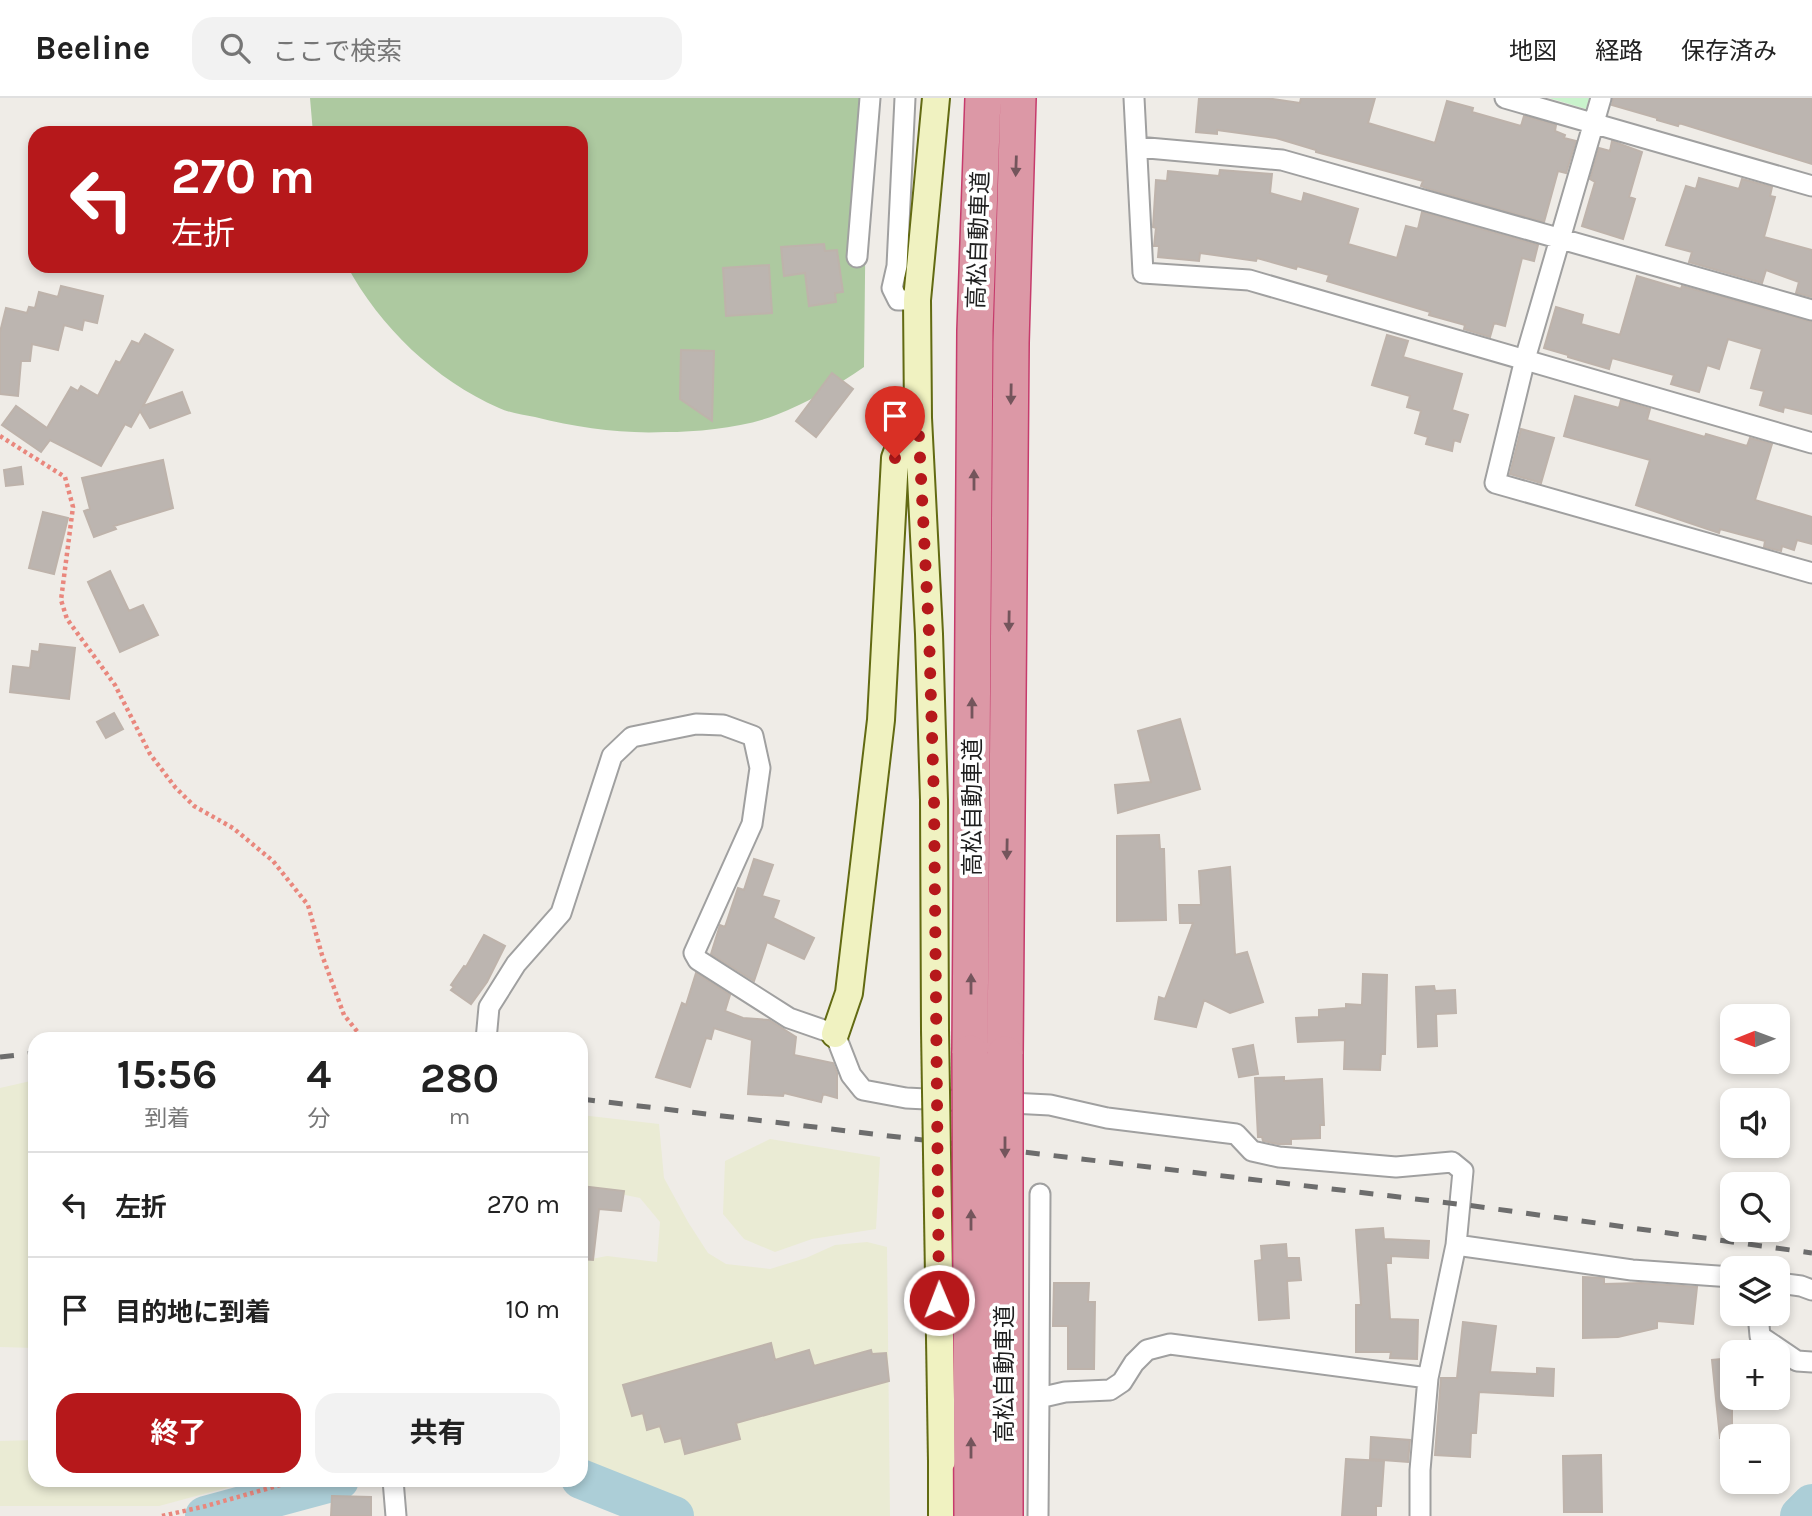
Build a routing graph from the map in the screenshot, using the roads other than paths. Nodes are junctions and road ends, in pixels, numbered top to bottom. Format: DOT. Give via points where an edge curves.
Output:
graph roads {
  1 [pos="870,98"];
  2 [pos="905,98"];
  3 [pos="936,98"];
  4 [pos="983,98"];
  5 [pos="1018,98"];
  6 [pos="1134,98"];
  7 [pos="1505,98"];
  8 [pos="1601,98"];
  9 [pos="1594,124"];
  10 [pos="1137,147"];
  11 [pos="1812,186"];
  12 [pos="1561,239"];
  13 [pos="857,257"];
  14 [pos="917,300"];
  15 [pos="1812,310"];
  16 [pos="1525,359"];
  17 [pos="918,418"];
  18 [pos="1812,443"];
  19 [pos="1812,573"];
  20 [pos="487,1032"];
  21 [pos="835,1034"];
  22 [pos="1040,1194"];
  23 [pos="1456,1245"];
  24 [pos="1720,1277"];
  25 [pos="1790,1285"];
  26 [pos="1812,1290"];
  27 [pos="1759,1326"];
  28 [pos="1812,1362"];
  29 [pos="1428,1378"];
  30 [pos="1039,1398"];
  31 [pos="394,1487"];
  32 [pos="396,1516"];
  33 [pos="942,1516"];
  34 [pos="972,1516"];
  35 [pos="1005,1516"];
  36 [pos="1038,1516"];
  37 [pos="1420,1516"];
  1 -- 13 [label="street"];
  2 -- 14 [label="street" via="892,288 898,300"];
  3 -- 14 [label="street"];
  34 -- 4 [label="highway, 高松自動車道, one-way, bridge" via="975,331"];
  5 -- 35 [label="highway, 高松自動車道, one-way, bridge" via="1011,343"];
  6 -- 10 [label="street"];
  7 -- 9 [label="street"];
  8 -- 9 [label="street"];
  9 -- 11 [label="street"];
  9 -- 12 [label="street"];
  10 -- 12 [label="street" via="1282,160"];
  10 -- 16 [label="street" via="1143,273 1249,280"];
  12 -- 15 [label="street"];
  12 -- 16 [label="street"];
  14 -- 17 [label="street"];
  16 -- 18 [label="street"];
  16 -- 19 [label="street" via="1495,482"];
  17 -- 21 [label="street" via="904,434 895,458 881,720 849,993"];
  17 -- 33 [label="street, bridge" via="934,800"];
  20 -- 21 [label="street" via="489,1007 516,964 561,913 612,756 632,737 696,724 723,725 753,736 760,768 752,824 694,953 698,960 789,1018"];
  21 -- 23 [label="street" via="851,1075 863,1090 906,1098 1050,1105 1107,1118 1236,1134 1252,1151 1279,1157 1396,1167 1452,1162 1463,1171"];
  22 -- 30 [label="street"];
  23 -- 24 [label="street" via="1632,1270"];
  23 -- 29 [label="street"];
  25 -- 26 [label="street"];
  27 -- 28 [label="street" via="1760,1336 1797,1361"];
  29 -- 30 [label="street" via="1170,1344 1147,1350 1110,1390"];
  29 -- 37 [label="street"];
  30 -- 36 [label="street"];
  31 -- 32 [label="street"];
}
